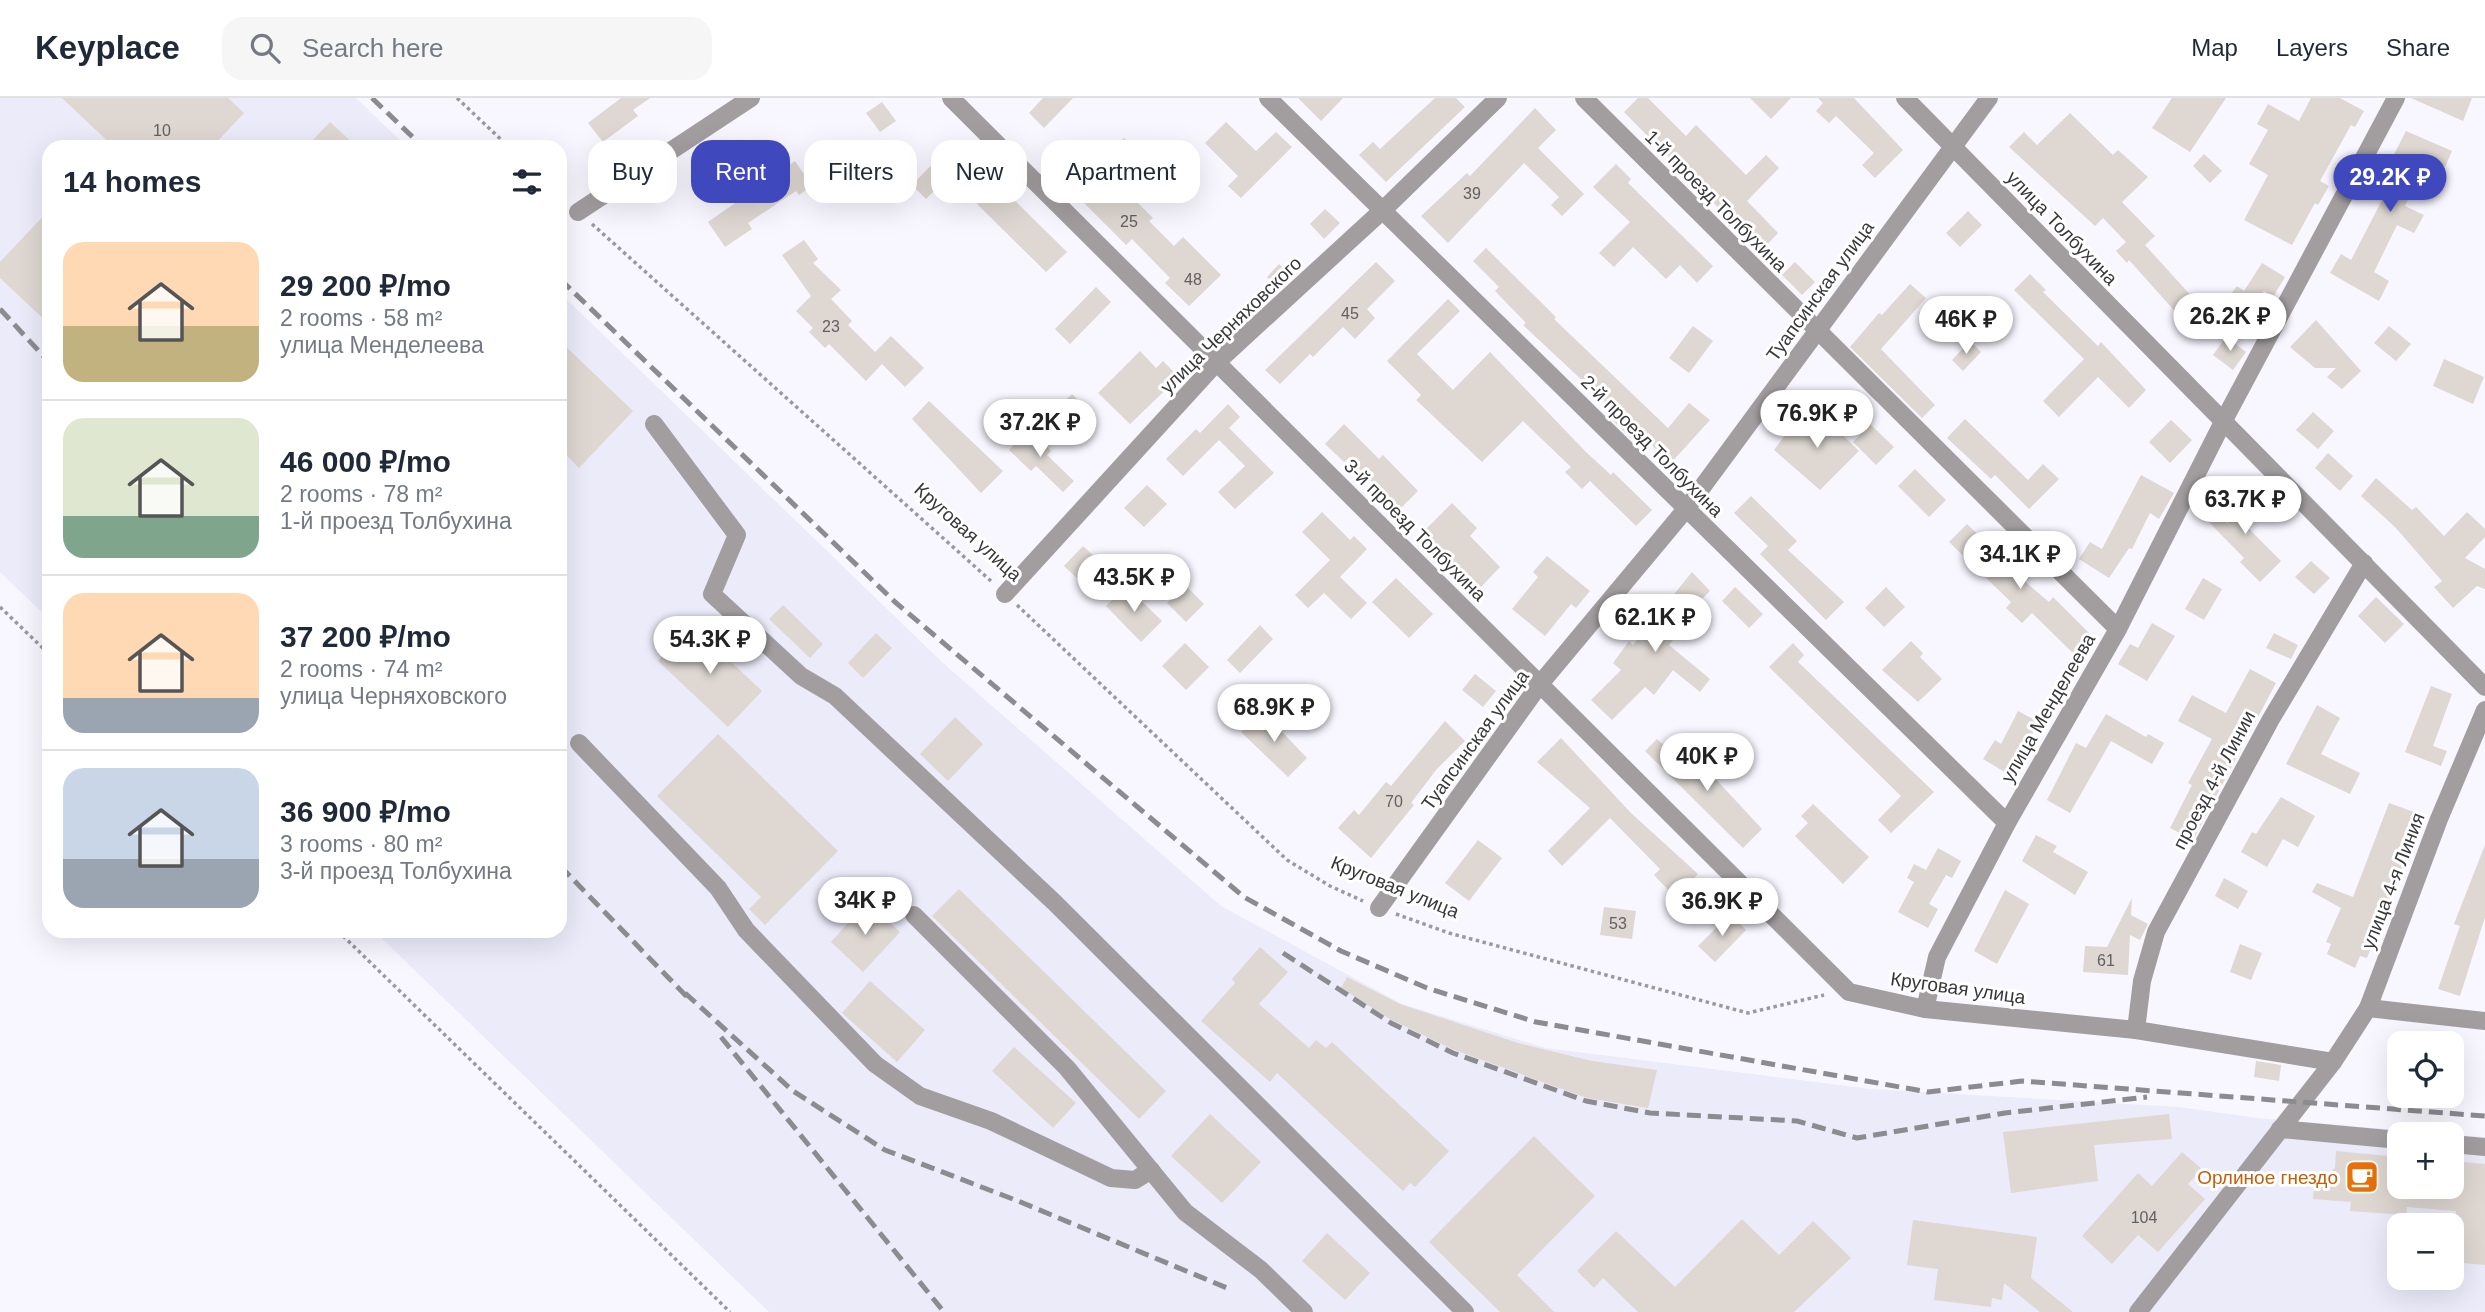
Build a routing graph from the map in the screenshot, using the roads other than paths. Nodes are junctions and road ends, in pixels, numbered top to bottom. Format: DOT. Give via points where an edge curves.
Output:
graph roads {
  1 [pos="751,98"];
  2 [pos="951,98"];
  3 [pos="1268,98"];
  4 [pos="1498,98"];
  5 [pos="1584,98"];
  6 [pos="1905,98"];
  7 [pos="1989,98"];
  8 [pos="2396,98"];
  9 [pos="1952,146"];
  10 [pos="1384,209"];
  11 [pos="579,212"];
  12 [pos="1817,331"];
  13 [pos="1217,362"];
  14 [pos="2223,422"];
  15 [pos="654,424"];
  16 [pos="1686,509"];
  17 [pos="2364,563"];
  18 [pos="1005,594"];
  19 [pos="2118,629"];
  20 [pos="1540,684"];
  21 [pos="2485,687"];
  22 [pos="2485,710"];
  23 [pos="579,743"];
  24 [pos="2007,823"];
  25 [pos="1379,908"];
  26 [pos="914,915"];
  27 [pos="1849,992"];
  28 [pos="2368,1008"];
  29 [pos="1925,1009"];
  30 [pos="2485,1021"];
  31 [pos="2136,1030"];
  32 [pos="2333,1062"];
  33 [pos="2280,1129"];
  34 [pos="2387,1139"];
  35 [pos="2464,1145"];
  36 [pos="2485,1147"];
  37 [pos="1151,1170"];
  38 [pos="1304,1312"];
  39 [pos="1465,1312"];
  40 [pos="2138,1312"];
  1 -- 11 [label="street"];
  2 -- 13 [label="street, 3-й проезд Толбухина"];
  3 -- 10 [label="street, 2-й проезд Толбухина"];
  4 -- 10 [label="street, улица Черняховского"];
  5 -- 12 [label="street, 1-й проезд Толбухина"];
  6 -- 9 [label="street, улица Толбухина"];
  7 -- 9 [label="street, Туапсинская улица"];
  8 -- 14 [label="street, улица Менделеева"];
  9 -- 12 [label="street, Туапсинская улица"];
  9 -- 14 [label="street, улица Толбухина"];
  10 -- 13 [label="street, улица Черняховского"];
  10 -- 16 [label="street, 2-й проезд Толбухина"];
  12 -- 16 [label="street, Туапсинская улица"];
  12 -- 19 [label="street, 1-й проезд Толбухина"];
  13 -- 18 [label="street, улица Черняховского"];
  13 -- 20 [label="street, 3-й проезд Толбухина"];
  14 -- 17 [label="street, улица Толбухина"];
  14 -- 19 [label="street, улица Менделеева"];
  15 -- 39 [label="street" via="737,535 712,594 801,676 835,696 1055,903"];
  16 -- 20 [label="street, Туапсинская улица"];
  16 -- 24 [label="street, 2-й проезд Толбухина"];
  17 -- 21 [label="street, улица Толбухина"];
  17 -- 31 [label="street, проезд 4-й Линии" via="2271,719 2156,932 2142,981"];
  19 -- 24 [label="street, улица Менделеева"];
  20 -- 25 [label="street, Туапсинская улица"];
  20 -- 27 [label="street, 3-й проезд Толбухина"];
  22 -- 28 [label="street, улица 4-я Линия"];
  23 -- 37 [label="street" via="718,888 746,930 875,1064 920,1096 991,1121 1111,1178 1135,1180"];
  24 -- 29 [label="street, улица Менделеева" via="1937,957"];
  26 -- 37 [label="street" via="1067,1068"];
  27 -- 29 [label="street, Круговая улица"];
  28 -- 30 [label="street"];
  28 -- 32 [label="street, улица 4-я Линия"];
  29 -- 31 [label="street, Круговая улица"];
  31 -- 32 [label="street, Круговая улица"];
  32 -- 33 [label="street, улица 4-я Линия"];
  33 -- 34 [label="street"];
  33 -- 40 [label="street, улица 4-я Линия"];
  35 -- 36 [label="street"];
  37 -- 38 [label="street" via="1185,1212 1261,1270"];
}
